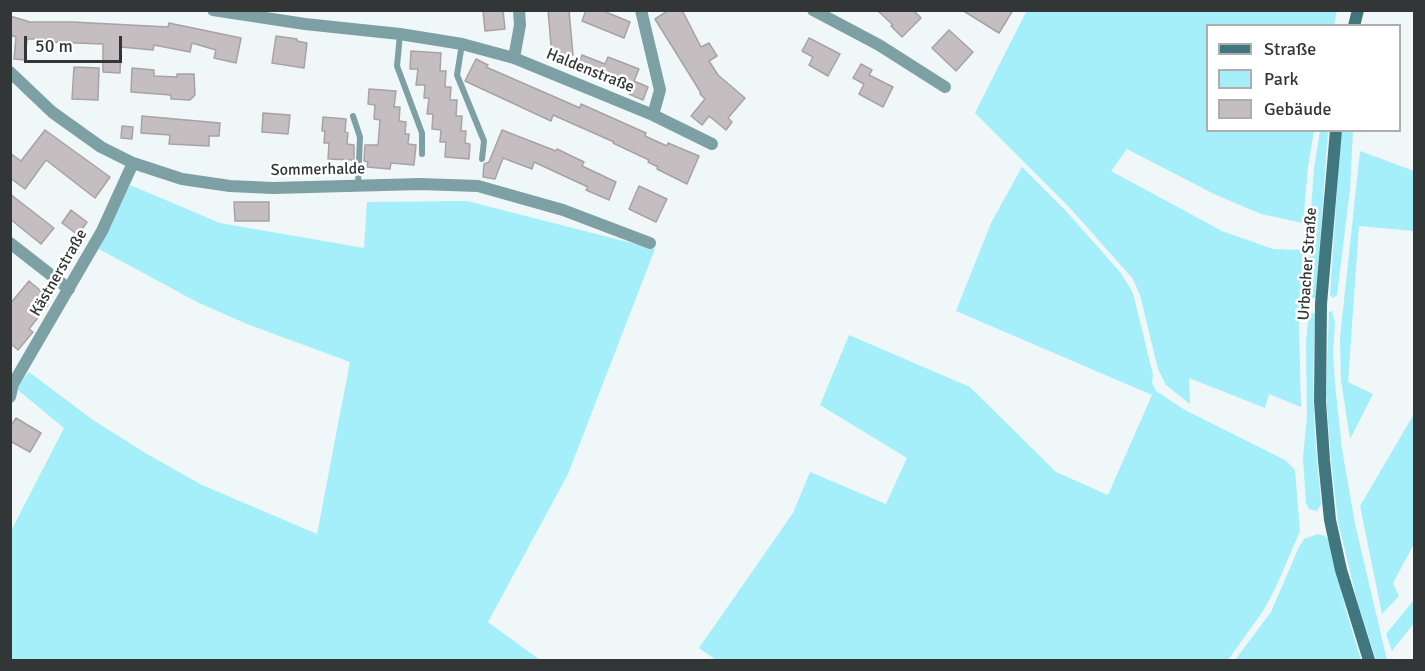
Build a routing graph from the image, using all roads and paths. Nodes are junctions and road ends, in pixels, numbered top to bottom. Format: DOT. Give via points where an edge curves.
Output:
graph roads {
  1 [pos="213,10"];
  2 [pos="519,10"];
  3 [pos="641,10"];
  4 [pos="813,10"];
  5 [pos="400,34"];
  6 [pos="462,44"];
  7 [pos="514,58"];
  8 [pos="10,72"];
  9 [pos="945,87"];
  10 [pos="653,115"];
  11 [pos="353,116"];
  12 [pos="1336,132"];
  13 [pos="712,144"];
  14 [pos="422,154"];
  15 [pos="482,159"];
  16 [pos="133,163"];
  17 [pos="358,186"];
  18 [pos="10,243"];
  19 [pos="650,243"];
  20 [pos="69,289"];
  21 [pos="12,383"];
  22 [pos="10,397"];
  23 [pos="1369,660"];
  1 -- 5 [label="street, Haldenstraße"];
  2 -- 7 [label="street"];
  3 -- 10 [label="street, Haldenstraße" via="660,90"];
  4 -- 9 [label="street" via="879,45"];
  5 -- 6 [label="street, Haldenstraße"];
  5 -- 14 [label="lane" via="397,66 422,133"];
  6 -- 7 [label="street, Haldenstraße"];
  6 -- 15 [label="lane" via="458,75 484,141"];
  7 -- 10 [label="street, Haldenstraße"];
  8 -- 16 [label="street, Sommerhalde" via="52,112 101,147"];
  10 -- 13 [label="street, Haldenstraße"];
  11 -- 17 [label="lane" via="360,137"];
  12 -- 23 [label="street, Urbacher Straße" via="1321,304 1320,401 1330,520"];
  16 -- 17 [label="street, Sommerhalde" via="182,179 230,186"];
  16 -- 20 [label="street, Kästnerstraße" via="102,231"];
  17 -- 19 [label="street, Sommerhalde" via="478,186 563,210"];
  18 -- 20 [label="street"];
  20 -- 21 [label="street, Kästnerstraße"];
  21 -- 22 [label="street, Kästnerstraße"];
}
